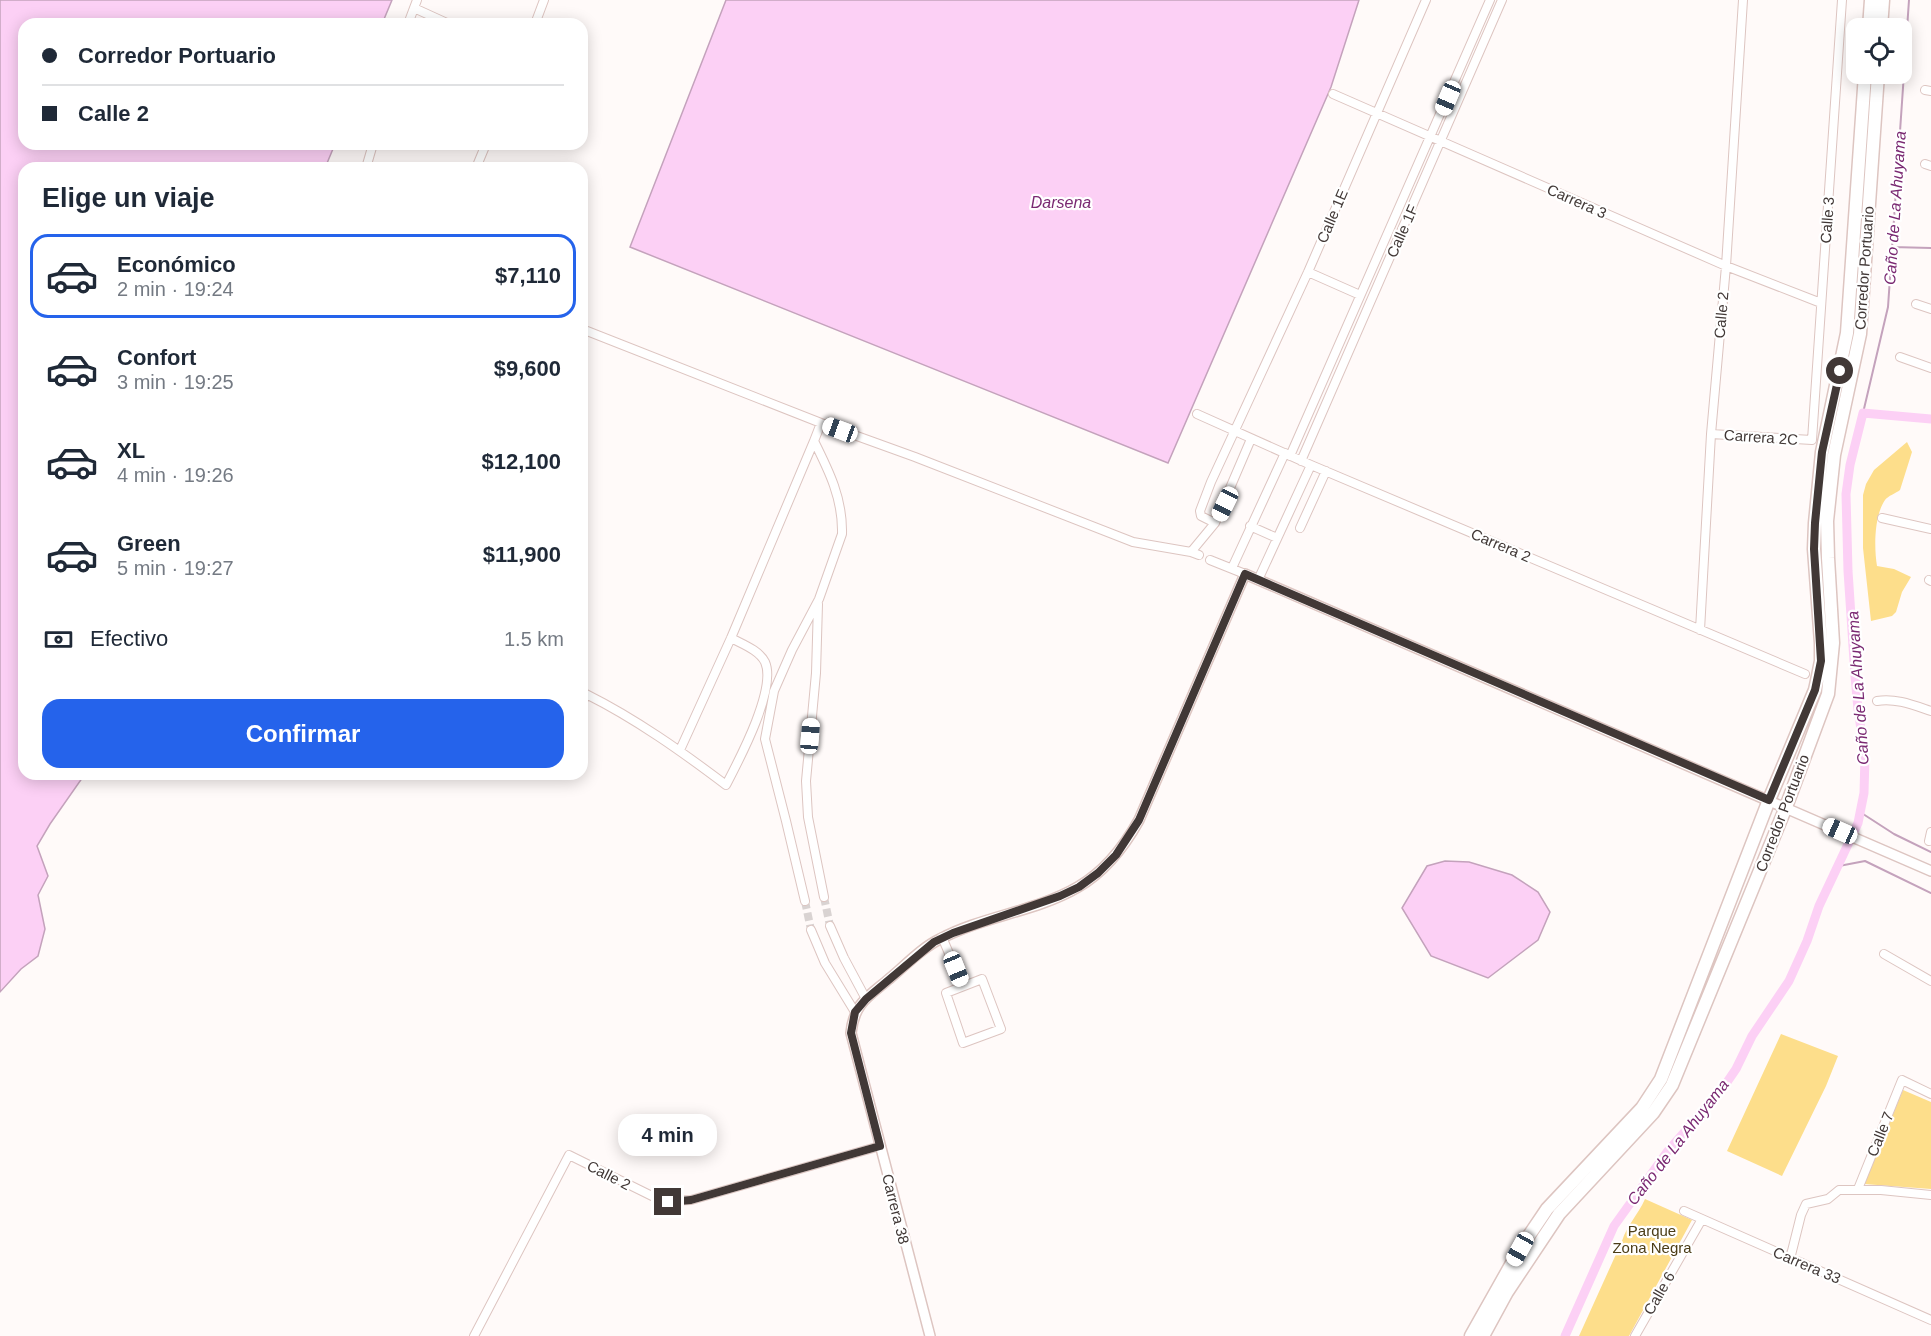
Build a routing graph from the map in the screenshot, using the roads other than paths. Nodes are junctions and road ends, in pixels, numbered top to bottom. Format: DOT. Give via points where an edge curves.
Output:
graph roads {
  1 [pos="544,0"];
  2 [pos="1426,0"];
  3 [pos="1490,0"];
  4 [pos="1502,0"];
  5 [pos="1743,0"];
  6 [pos="1842,0"];
  7 [pos="1871,0"];
  8 [pos="1883,0"];
  9 [pos="416,4"];
  10 [pos="410,18"];
  11 [pos="439,18"];
  12 [pos="537,18"];
  13 [pos="1870,18"];
  14 [pos="1882,18"];
  15 [pos="1864,84"];
  16 [pos="1877,84"];
  17 [pos="1334,94"];
  18 [pos="1376,113"];
  19 [pos="1431,137"];
  20 [pos="1441,141"];
  21 [pos="1726,266"];
  22 [pos="1308,272"];
  23 [pos="1368,278"];
  24 [pos="1379,282"];
  25 [pos="1360,295"];
  26 [pos="1821,303"];
  27 [pos="1916,304"];
  28 [pos="1931,309"];
  29 [pos="588,330"];
  30 [pos="1900,357"];
  31 [pos="1931,368"];
  32 [pos="1197,414"];
  33 [pos="821,423"];
  34 [pos="1234,431"];
  35 [pos="1711,434"];
  36 [pos="1251,439"];
  37 [pos="814,441"];
  38 [pos="1823,445"];
  39 [pos="1288,455"];
  40 [pos="1301,461"];
  41 [pos="1311,465"];
  42 [pos="1326,471"];
  43 [pos="1882,518"];
  44 [pos="1215,523"];
  45 [pos="1250,526"];
  46 [pos="1300,528"];
  47 [pos="1931,529"];
  48 [pos="1277,538"];
  49 [pos="1210,560"];
  50 [pos="1232,568"];
  51 [pos="1245,574"];
  52 [pos="1258,580"];
  53 [pos="819,599"];
  54 [pos="1701,630"];
  55 [pos="731,638"];
  56 [pos="1805,674"];
  57 [pos="588,695"];
  58 [pos="1877,701"];
  59 [pos="1931,711"];
  60 [pos="680,750"];
  61 [pos="1769,800"];
  62 [pos="1786,807"];
  63 [pos="1931,871"];
  64 [pos="824,897"];
  65 [pos="805,901"];
  66 [pos="830,926"];
  67 [pos="811,930"];
  68 [pos="942,937"];
  69 [pos="1884,954"];
  70 [pos="1931,981"];
  71 [pos="963,986"];
  72 [pos="866,999"];
  73 [pos="855,1012"];
  74 [pos="1931,1094"];
  75 [pos="880,1146"];
  76 [pos="1858,1189"];
  77 [pos="1931,1195"];
  78 [pos="1684,1211"];
  79 [pos="1702,1219"];
  80 [pos="1790,1259"];
  81 [pos="1931,1320"];
  82 [pos="474,1336"];
  83 [pos="930,1336"];
  84 [pos="1471,1336"];
  85 [pos="1483,1336"];
  86 [pos="1635,1336"];
  1 -- 12 [label="street"];
  2 -- 18 [label="street, Calle 1E"];
  3 -- 19 [label="street, Calle 1F"];
  4 -- 20 [label="street, Calle 1F"];
  5 -- 21 [label="street, Calle 2"];
  6 -- 26 [label="street, Calle 3"];
  7 -- 13 [label="main road"];
  8 -- 14 [label="main road"];
  9 -- 10 [label="street"];
  9 -- 11 [label="street"];
  15 -- 38 [label="main road, Corredor Portuario" via="1847,333"];
  16 -- 38 [label="main road, Corredor Portuario" via="1860,334"];
  17 -- 18 [label="street, Carrera 3"];
  18 -- 19 [label="street, Carrera 3"];
  18 -- 22 [label="street, Calle 1E"];
  19 -- 20 [label="street, Carrera 3"];
  19 -- 23 [label="street, Calle 1F"];
  20 -- 21 [label="street, Carrera 3"];
  20 -- 24 [label="street, Calle 1F"];
  21 -- 26 [label="street, Carrera 3"];
  21 -- 35 [label="street, Calle 2"];
  22 -- 25 [label="street"];
  22 -- 34 [label="street, Calle 1E"];
  23 -- 24 [label="street"];
  23 -- 25 [label="street, Calle 1F"];
  24 -- 40 [label="street, Calle 1F"];
  25 -- 39 [label="street, Calle 1F"];
  26 -- 38 [label="street, Calle 3"];
  27 -- 28 [label="street"];
  29 -- 33 [label="street"];
  30 -- 31 [label="street"];
  32 -- 34 [label="street, Carrera 2"];
  33 -- 37 [label="street"];
  33 -- 44 [label="street" via="1133,542 1195,553"];
  34 -- 36 [label="street, Carrera 2"];
  34 -- 44 [label="street, Calle 1E" via="1200,511 1200,516"];
  35 -- 38 [label="street, Carrera 2C"];
  35 -- 54 [label="street, Calle 2"];
  36 -- 39 [label="street, Carrera 2"];
  36 -- 44 [label="street"];
  37 -- 53 [label="street" via="838,495 842,523 842,534"];
  37 -- 55 [label="street"];
  38 -- 61 [label="main road, Corredor Portuario" via="1814,549 1821,661 1815,690"];
  38 -- 62 [label="main road, Corredor Portuario" via="1833,643 1831,679"];
  39 -- 40 [label="street, Carrera 2"];
  39 -- 45 [label="street, Calle 1F"];
  40 -- 41 [label="street, Carrera 2"];
  41 -- 42 [label="street, Carrera 2"];
  41 -- 48 [label="street"];
  42 -- 46 [label="street"];
  42 -- 54 [label="street, Carrera 2"];
  43 -- 47 [label="street"];
  45 -- 48 [label="street"];
  45 -- 50 [label="street, Calle 1F"];
  48 -- 52 [label="street"];
  49 -- 50 [label="street"];
  50 -- 51 [label="street"];
  51 -- 52 [label="street"];
  51 -- 68 [label="street" via="1139,820 1116,855 1079,887 1060,896"];
  52 -- 61 [label="street"];
  53 -- 64 [label="street" via="806,782 808,817"];
  53 -- 65 [label="street" via="774,691 765,739"];
  54 -- 56 [label="street, Carrera 2"];
  55 -- 60 [label="street"];
  55 -- 60 [label="street" via="758,653 767,669 762,703 747,743 726,785"];
  57 -- 60 [label="street"];
  58 -- 59 [label="street" via="1902,701"];
  61 -- 62 [label="street"];
  61 -- 84 [label="main road, Corredor Portuario" via="1661,1079 1642,1108 1547,1209"];
  62 -- 63 [label="street"];
  62 -- 85 [label="main road, Corredor Portuario" via="1672,1085 1653,1113 1559,1214"];
  66 -- 72 [label="street"];
  67 -- 73 [label="street" via="825,963"];
  68 -- 71 [label="street"];
  68 -- 72 [label="street"];
  69 -- 70 [label="street"];
  71 -- 71 [label="street" via="982,979 1001,1029 963,1043 946,993"];
  72 -- 73 [label="street"];
  73 -- 75 [label="street, Carrera 38" via="851,1033"];
  74 -- 76 [label="street, Calle 7" via="1902,1080"];
  75 -- 82 [label="street, Calle 2" via="680,1202 651,1197 569,1155"];
  75 -- 83 [label="street, Carrera 38"];
  76 -- 77 [label="street"];
  76 -- 80 [label="street" via="1839,1190 1828,1199 1806,1203"];
  78 -- 79 [label="street, Carrera 33"];
  79 -- 80 [label="street, Carrera 33"];
  79 -- 86 [label="street, Calle 6"];
  80 -- 81 [label="street, Carrera 33"];
}
